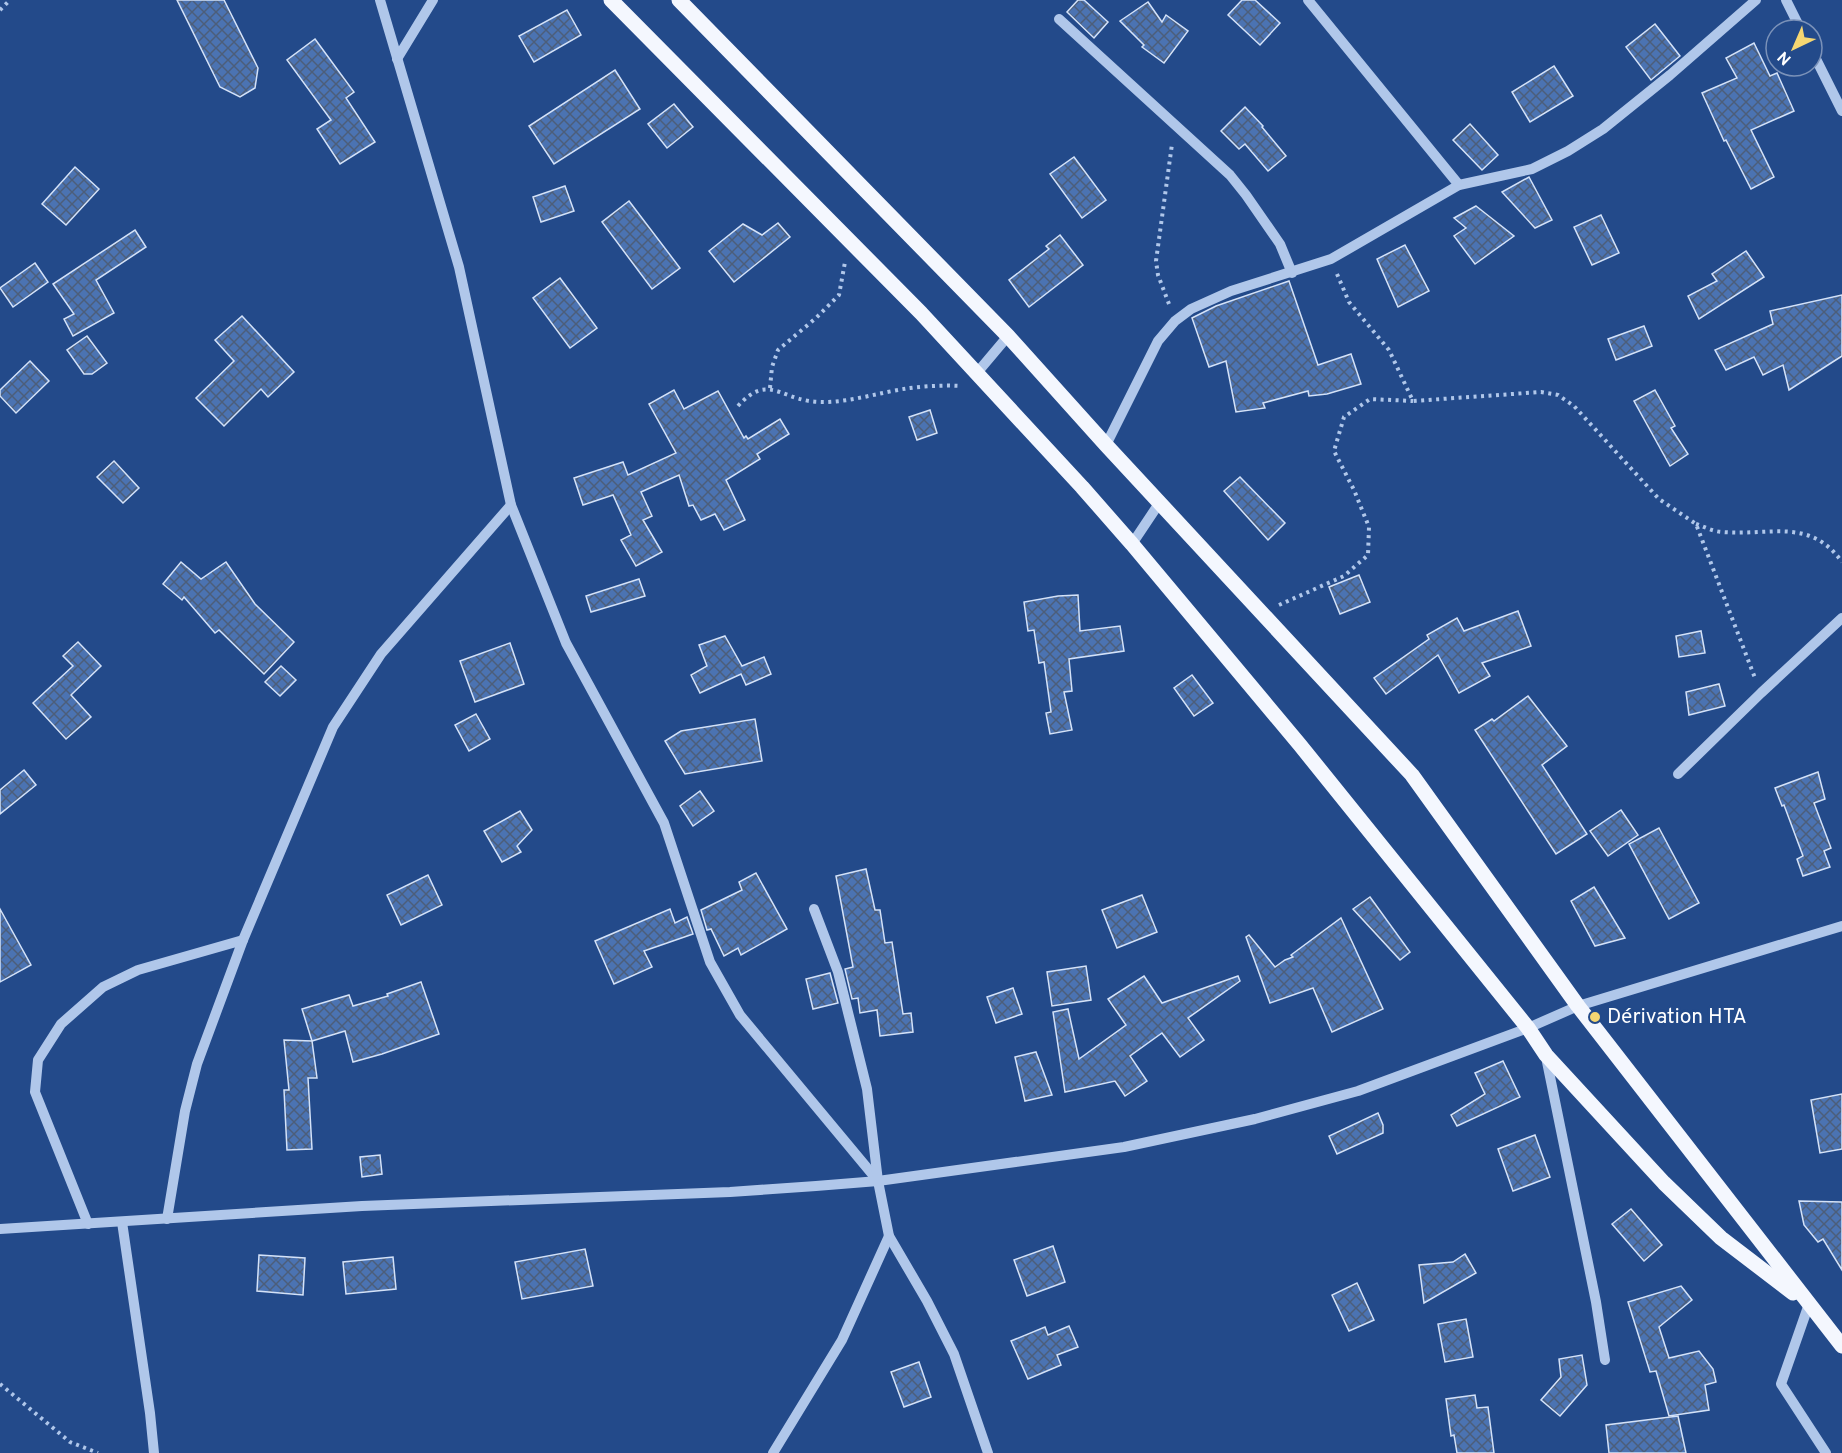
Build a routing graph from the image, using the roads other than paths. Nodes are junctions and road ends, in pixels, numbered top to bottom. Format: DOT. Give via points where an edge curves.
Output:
graph roads {
  1 [pos="380,0"];
  2 [pos="433,0"];
  3 [pos="611,0"];
  4 [pos="679,0"];
  5 [pos="1308,0"];
  6 [pos="1756,0"];
  7 [pos="1786,0"];
  8 [pos="1796,18"];
  9 [pos="1059,19"];
  10 [pos="397,59"];
  11 [pos="1824,75"];
  12 [pos="1842,111"];
  13 [pos="1459,185"];
  14 [pos="1292,273"];
  15 [pos="1008,336"];
  16 [pos="976,374"];
  17 [pos="1106,445"];
  18 [pos="1160,502"];
  19 [pos="512,505"];
  20 [pos="1132,544"];
  21 [pos="1842,618"];
  22 [pos="1678,774"];
  23 [pos="814,909"];
  24 [pos="1842,926"];
  25 [pos="243,940"];
  26 [pos="1578,1006"];
  27 [pos="1528,1028"];
  28 [pos="1546,1055"];
  29 [pos="878,1181"];
  30 [pos="167,1219"];
  31 [pos="122,1222"];
  32 [pos="88,1224"];
  33 [pos="0,1229"];
  34 [pos="890,1236"];
  35 [pos="1809,1304"];
  36 [pos="1842,1346"];
  37 [pos="1605,1360"];
  38 [pos="154,1453"];
  39 [pos="772,1453"];
  40 [pos="988,1453"];
  41 [pos="1826,1453"];
  1 -- 10 [label="street"];
  2 -- 10 [label="street"];
  3 -- 16 [label="main road" via="921,313"];
  4 -- 15 [label="main road"];
  5 -- 13 [label="street"];
  6 -- 13 [label="street" via="1670,75 1569,151 1532,170"];
  7 -- 8 [label="street"];
  9 -- 14 [label="street" via="1230,175 1280,244"];
  10 -- 19 [label="street" via="459,267"];
  11 -- 12 [label="street"];
  13 -- 14 [label="street" via="1331,259"];
  14 -- 17 [label="street" via="1231,291 1191,309 1175,321 1158,341"];
  15 -- 16 [label="street"];
  15 -- 17 [label="main road"];
  16 -- 20 [label="main road"];
  17 -- 18 [label="main road"];
  18 -- 20 [label="street"];
  18 -- 26 [label="main road" via="1412,775"];
  19 -- 25 [label="street" via="381,654 333,727"];
  19 -- 29 [label="street" via="566,643 664,823 710,962 740,1015"];
  20 -- 27 [label="main road"];
  21 -- 22 [label="street"];
  23 -- 29 [label="street" via="838,972 867,1089"];
  24 -- 26 [label="street"];
  25 -- 30 [label="street" via="197,1064 184,1111"];
  25 -- 32 [label="street" via="138,970 103,987 61,1024 38,1060 35,1092"];
  26 -- 27 [label="street"];
  26 -- 35 [label="main road"];
  27 -- 28 [label="main road"];
  27 -- 29 [label="street" via="1358,1090 1255,1119 1124,1147"];
  28 -- 35 [label="main road" via="1664,1183 1721,1238"];
  28 -- 37 [label="street"];
  29 -- 30 [label="street" via="730,1192 362,1206"];
  29 -- 34 [label="street"];
  30 -- 31 [label="street"];
  31 -- 32 [label="street"];
  31 -- 38 [label="street"];
  32 -- 33 [label="street"];
  34 -- 39 [label="street" via="842,1340"];
  34 -- 40 [label="street" via="954,1354"];
  35 -- 36 [label="main road"];
  35 -- 41 [label="street" via="1781,1384"];
}
